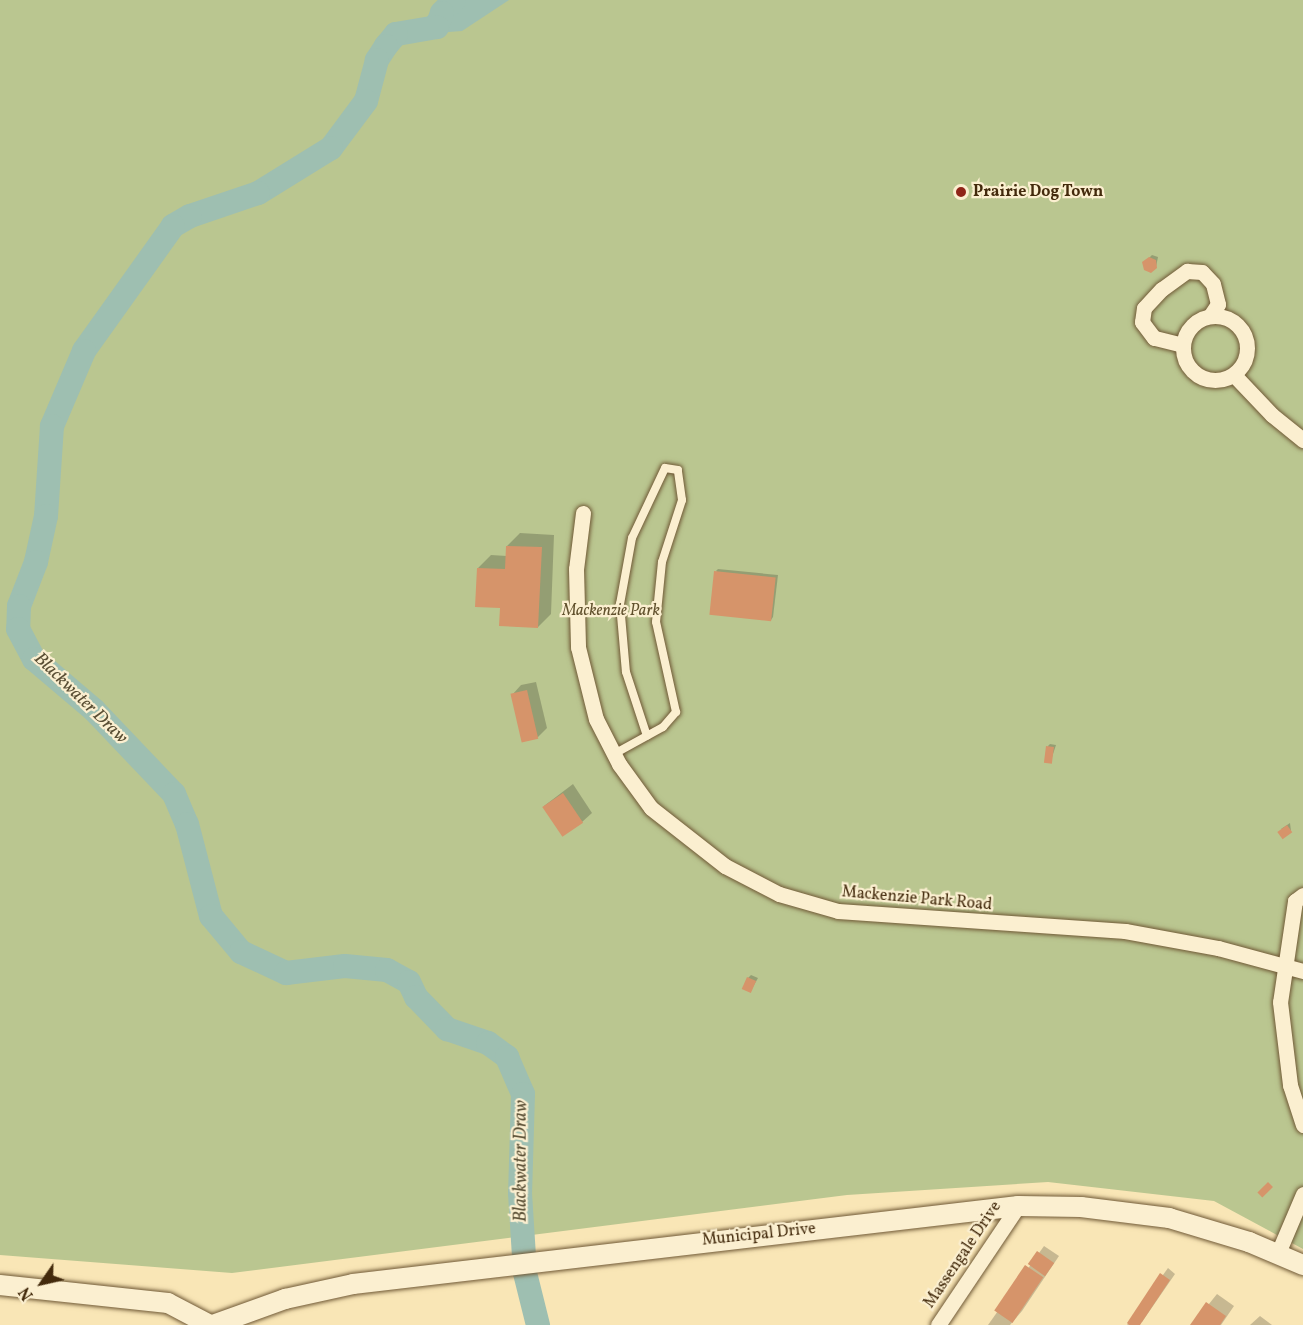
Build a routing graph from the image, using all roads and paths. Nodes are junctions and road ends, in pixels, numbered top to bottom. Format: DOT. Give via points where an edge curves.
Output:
graph roads {
  1 [pos="1210,316"];
  2 [pos="1183,345"];
  3 [pos="1234,375"];
  4 [pos="1303,440"];
  5 [pos="583,513"];
  6 [pos="647,736"];
  7 [pos="614,754"];
  8 [pos="1303,895"];
  9 [pos="1283,965"];
  10 [pos="1303,971"];
  11 [pos="1303,1125"];
  12 [pos="1303,1194"];
  13 [pos="1018,1206"];
  14 [pos="1278,1253"];
  15 [pos="1303,1265"];
  16 [pos="0,1285"];
  17 [pos="212,1325"];
  18 [pos="938,1325"];
  1 -- 2 [label="street" via="1192,326"];
  1 -- 2 [label="street" via="1218,304 1213,284 1203,272 1187,272 1162,289 1144,308 1142,322 1154,338"];
  1 -- 3 [label="street" via="1231,320 1245,336 1247,357"];
  2 -- 3 [label="street" via="1187,366 1204,379 1225,380"];
  3 -- 4 [label="street" via="1272,415"];
  5 -- 7 [label="street, Mackenzie Park Road" via="576,568 579,656 596,719"];
  6 -- 6 [label="lane" via="673,718 677,706 656,622 663,562 682,509 678,470 665,468 632,538 624,565 620,604 626,672"];
  6 -- 7 [label="lane"];
  7 -- 9 [label="street, Mackenzie Park Road" via="632,785 663,819 724,866 779,894 860,914 1125,931"];
  8 -- 9 [label="street" via="1295,901"];
  9 -- 10 [label="street, Mackenzie Park Road"];
  9 -- 11 [label="street" via="1281,1033 1290,1085"];
  12 -- 14 [label="street"];
  13 -- 14 [label="street, Municipal Drive" via="1081,1207 1169,1218"];
  13 -- 17 [label="street, Municipal Drive" via="313,1290"];
  13 -- 18 [label="street, Massengale Drive"];
  14 -- 15 [label="street, Municipal Drive"];
  16 -- 17 [label="street" via="168,1303"];
}
